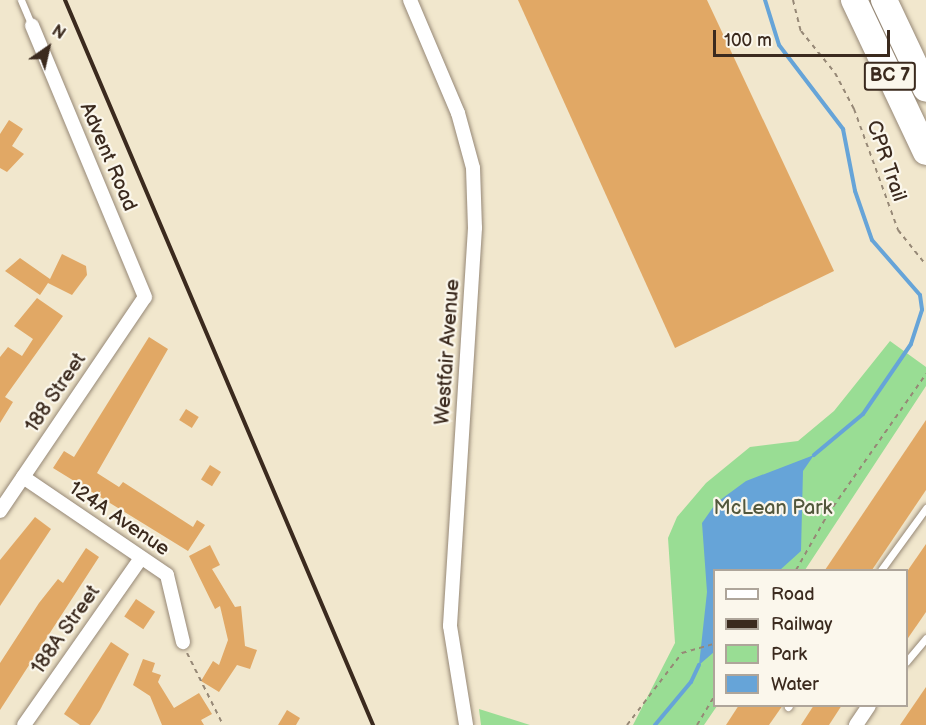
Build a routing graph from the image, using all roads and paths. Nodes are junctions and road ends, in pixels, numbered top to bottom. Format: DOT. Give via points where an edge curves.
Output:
graph roads {
  1 [pos="21,0"];
  2 [pos="410,0"];
  3 [pos="793,0"];
  4 [pos="854,0"];
  5 [pos="884,0"];
  6 [pos="32,26"];
  7 [pos="926,89"];
  8 [pos="926,152"];
  9 [pos="926,265"];
  10 [pos="145,297"];
  11 [pos="926,374"];
  12 [pos="23,477"];
  13 [pos="926,508"];
  14 [pos="0,511"];
  15 [pos="141,558"];
  16 [pos="797,569"];
  17 [pos="882,569"];
  18 [pos="926,638"];
  19 [pos="183,642"];
  20 [pos="713,644"];
  21 [pos="908,660"];
  22 [pos="713,699"];
  23 [pos="868,707"];
  24 [pos="465,721"];
  25 [pos="27,724"];
  26 [pos="223,725"];
  27 [pos="627,725"];
  28 [pos="697,725"];
  29 [pos="856,725"];
  1 -- 6 [label="lane, Advent Road"];
  2 -- 24 [label="street, Westfair Avenue" via="458,113 472,168 476,228 450,626"];
  3 -- 9 [label="path, CPR Trail" via="801,31 835,73 854,109 898,230"];
  4 -- 8 [label="highway, BC 7"];
  5 -- 7 [label="highway, BC 7"];
  6 -- 10 [label="street, Advent Road"];
  10 -- 12 [label="street, 188 Street"];
  11 -- 16 [label="path" via="828,514"];
  12 -- 14 [label="street, 188 Street"];
  12 -- 15 [label="street, 124A Avenue"];
  13 -- 17 [label="lane"];
  15 -- 19 [label="street, 124A Avenue" via="167,576"];
  15 -- 25 [label="street, 188A Street"];
  18 -- 21 [label="lane"];
  19 -- 26 [label="path"];
  20 -- 27 [label="path" via="682,653"];
  22 -- 28 [label="path"];
  23 -- 29 [label="street"];
}
